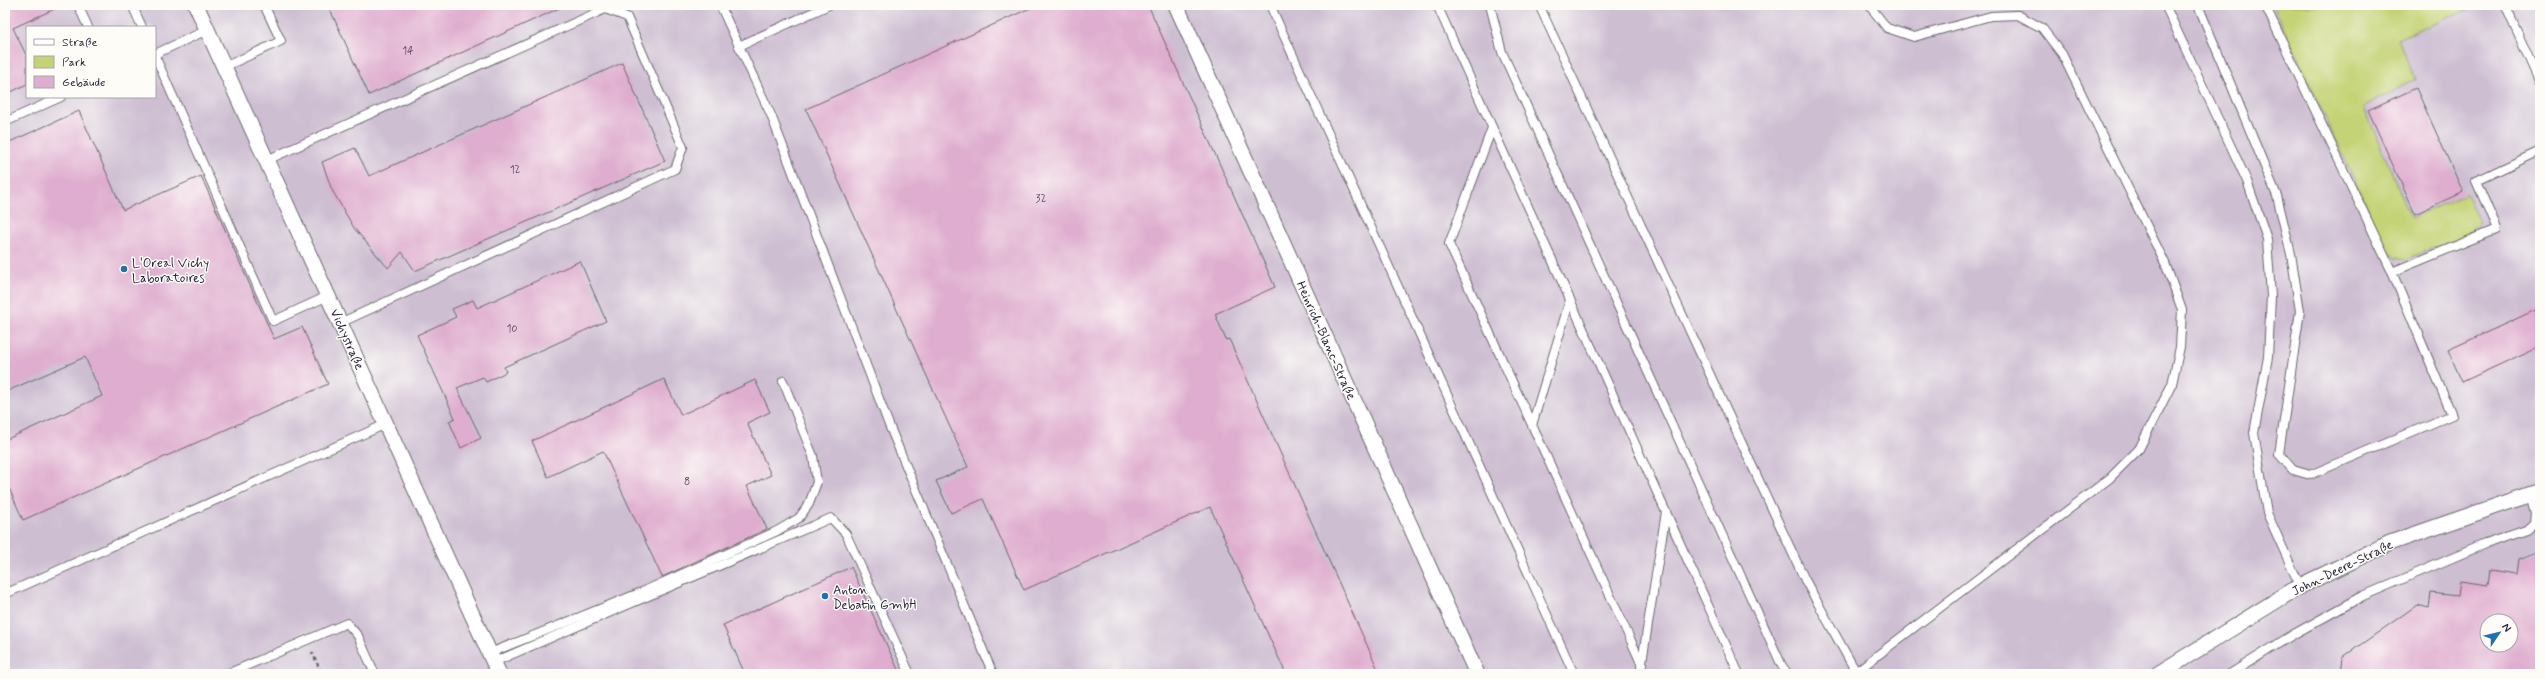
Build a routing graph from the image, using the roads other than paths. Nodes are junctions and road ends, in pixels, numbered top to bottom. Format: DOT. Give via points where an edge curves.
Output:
graph roads {
  1 [pos="78,5"];
  2 [pos="132,5"];
  3 [pos="196,5"];
  4 [pos="264,5"];
  5 [pos="720,5"];
  6 [pos="829,5"];
  7 [pos="1176,5"];
  8 [pos="1270,5"];
  9 [pos="1437,5"];
  10 [pos="1490,5"];
  11 [pos="1539,5"];
  12 [pos="1869,5"];
  13 [pos="2165,5"];
  14 [pos="2198,5"];
  15 [pos="2265,5"];
  16 [pos="2504,5"];
  17 [pos="88,26"];
  18 [pos="142,26"];
  19 [pos="207,30"];
  20 [pos="739,46"];
  21 [pos="156,55"];
  22 [pos="156,57"];
  23 [pos="224,67"];
  24 [pos="2540,83"];
  25 [pos="59,98"];
  26 [pos="5,122"];
  27 [pos="1492,128"];
  28 [pos="2540,151"];
  29 [pos="267,160"];
  30 [pos="2392,272"];
  31 [pos="328,296"];
  32 [pos="1570,300"];
  33 [pos="340,323"];
  34 [pos="782,381"];
  35 [pos="386,424"];
  36 [pos="1532,425"];
  37 [pos="2535,493"];
  38 [pos="1666,512"];
  39 [pos="2300,586"];
  40 [pos="5,594"];
  41 [pos="495,663"];
  42 [pos="1641,670"];
  43 [pos="1855,673"];
  44 [pos="2163,673"];
  45 [pos="227,674"];
  46 [pos="375,674"];
  47 [pos="910,674"];
  48 [pos="993,674"];
  49 [pos="1477,674"];
  50 [pos="1574,674"];
  51 [pos="1739,674"];
  52 [pos="1788,674"];
  53 [pos="2230,674"];
  1 -- 17 [label="lane"];
  2 -- 18 [label="lane"];
  3 -- 19 [label="street, Vichystraße"];
  4 -- 23 [label="lane" via="281,40"];
  5 -- 20 [label="lane"];
  6 -- 20 [label="lane"];
  7 -- 49 [label="street, Heinrich-Blanc-Straße"];
  8 -- 50 [label="lane"];
  9 -- 27 [label="lane"];
  10 -- 52 [label="lane" via="1502,52 1782,666"];
  11 -- 43 [label="lane" via="1805,580"];
  12 -- 43 [label="lane" via="1887,28 1914,36 1991,16 2018,15 2042,28 2066,61 2165,263 2182,310 2180,347 2172,384 2139,449 2110,478"];
  13 -- 39 [label="lane" via="2247,181 2267,239 2271,296 2268,357 2254,433 2267,513"];
  14 -- 30 [label="lane" via="2277,196 2291,254 2300,311 2279,454 2293,470 2310,475 2452,415"];
  15 -- 30 [label="lane"];
  16 -- 24 [label="lane"];
  19 -- 21 [label="lane"];
  19 -- 23 [label="street, Vichystraße"];
  20 -- 48 [label="lane" via="771,115 889,425"];
  22 -- 31 [label="lane" via="273,321"];
  23 -- 29 [label="street, Vichystraße"];
  25 -- 26 [label="lane"];
  27 -- 32 [label="lane"];
  27 -- 36 [label="lane" via="1449,244"];
  28 -- 30 [label="lane" via="2476,181 2497,229"];
  29 -- 31 [label="street, Vichystraße"];
  29 -- 33 [label="lane" via="605,9 627,17 683,148 675,169"];
  31 -- 33 [label="street, Vichystraße"];
  32 -- 36 [label="lane"];
  32 -- 38 [label="lane"];
  33 -- 35 [label="street, Vichystraße"];
  34 -- 41 [label="lane" via="813,456 816,482 809,504 799,518 777,531"];
  35 -- 40 [label="lane"];
  35 -- 41 [label="street, Vichystraße"];
  36 -- 42 [label="lane"];
  37 -- 39 [label="street, John-Deere-Straße" via="2390,543"];
  37 -- 53 [label="lane" via="2534,523 2526,530 2485,544 2363,596 2294,634"];
  38 -- 42 [label="lane"];
  38 -- 51 [label="lane"];
  39 -- 44 [label="street, John-Deere-Straße"];
  41 -- 47 [label="lane" via="831,518 846,534"];
  45 -- 46 [label="lane" via="347,624 358,636"];
}
